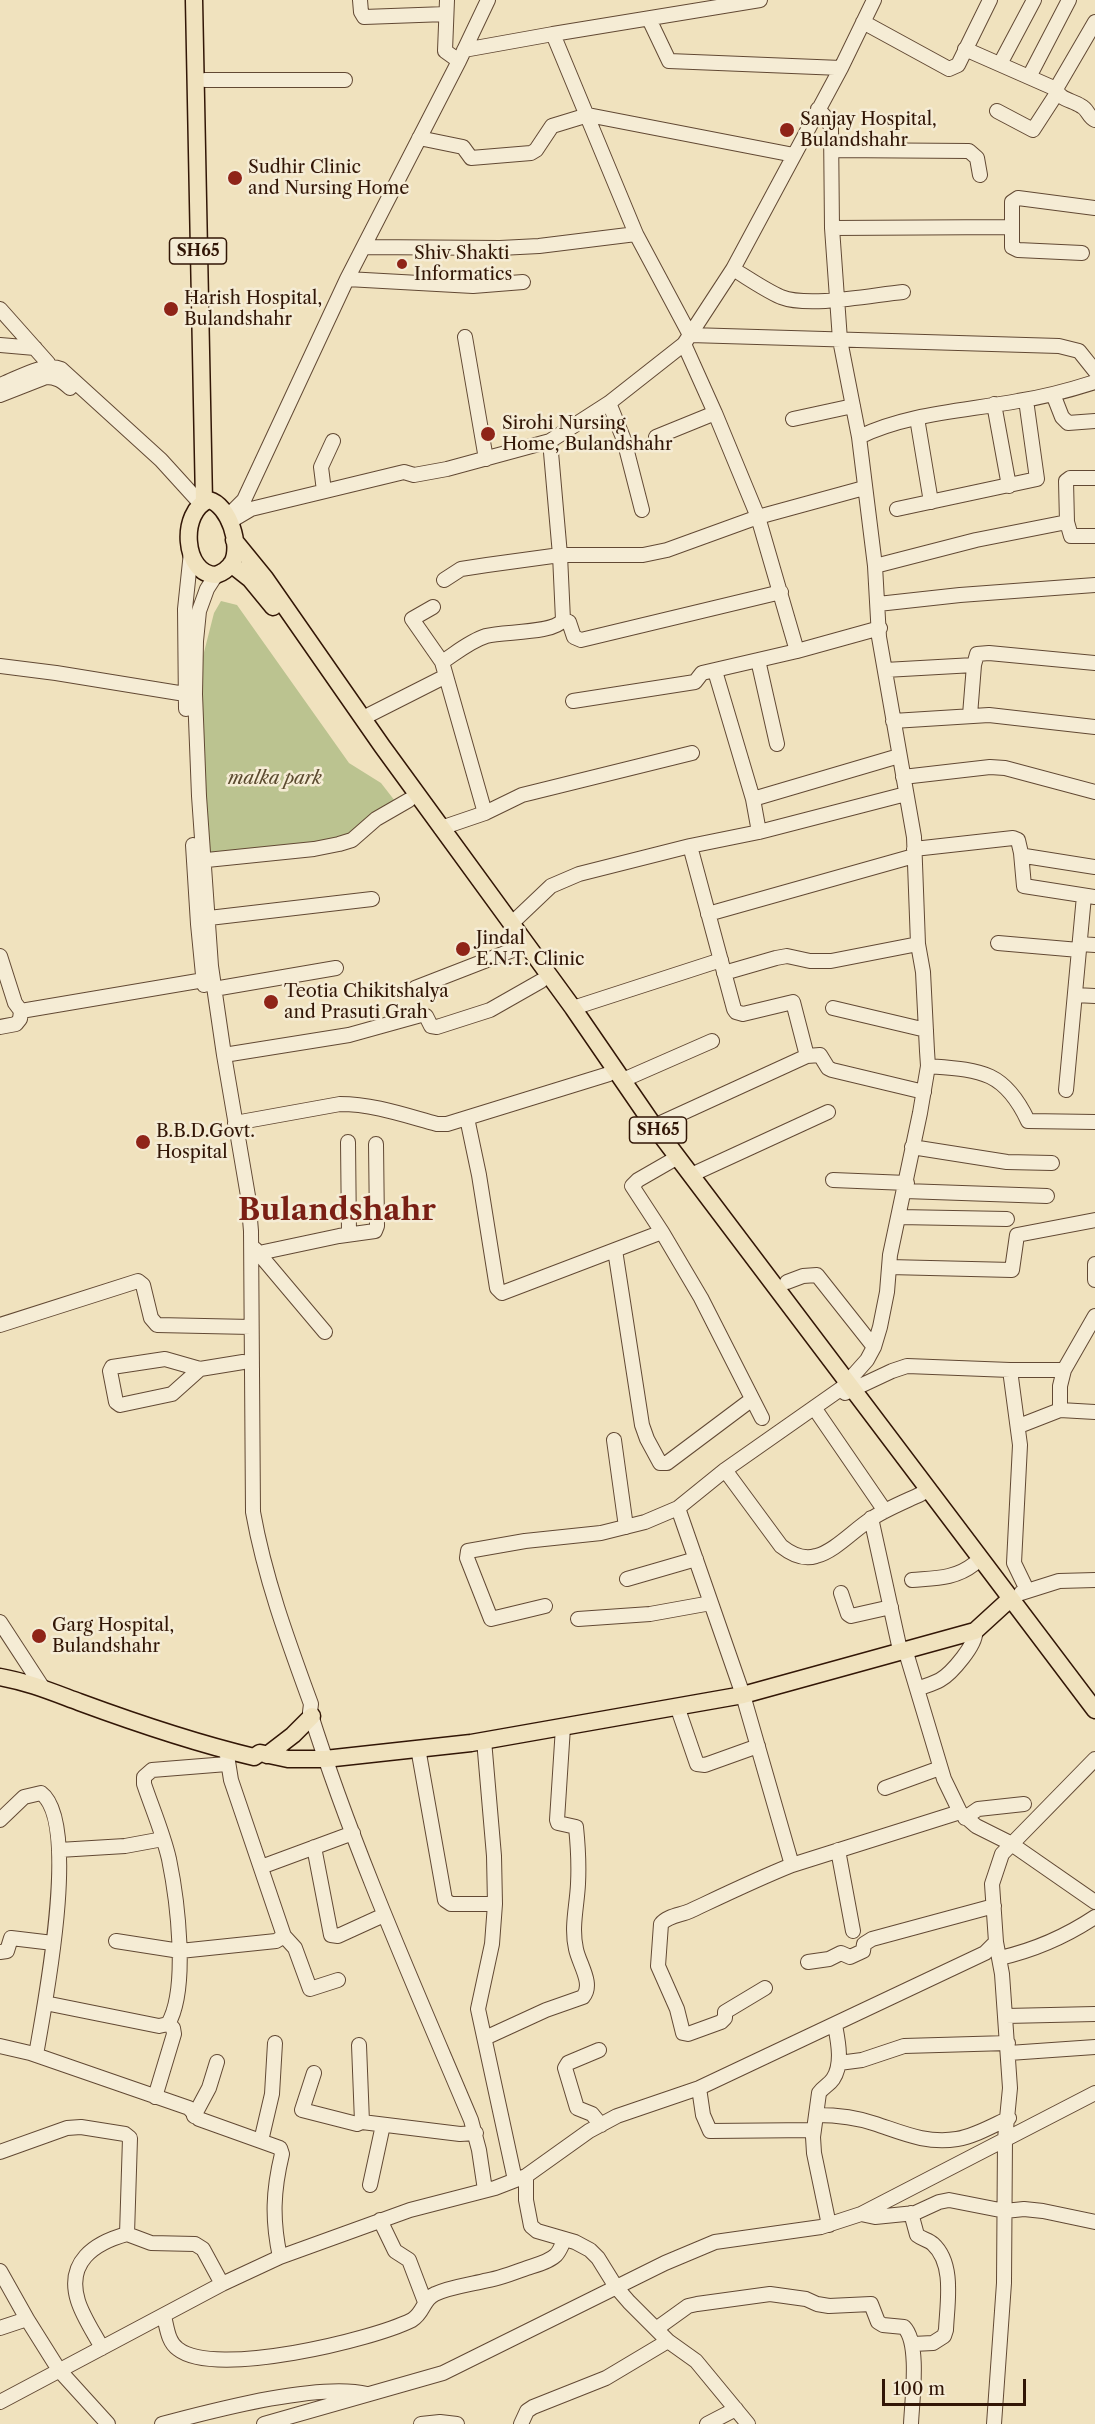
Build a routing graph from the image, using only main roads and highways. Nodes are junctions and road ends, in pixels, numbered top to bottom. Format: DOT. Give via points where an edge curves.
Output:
graph roads {
  1 [pos="194,0"];
  2 [pos="205,0"];
  3 [pos="203,505"];
  4 [pos="230,527"];
  5 [pos="231,564"];
  6 [pos="616,1077"];
  7 [pos="674,1159"];
  8 [pos="847,1388"];
  9 [pos="1007,1602"];
  10 [pos="0,1669"];
  11 [pos="0,1677"];
  12 [pos="40,1683"];
  13 [pos="1095,1710"];
  14 [pos="311,1714"];
  15 [pos="1095,1724"];
  16 [pos="263,1754"];
  1 -- 3 [label="main road, SH65"];
  2 -- 3 [label="main road, SH65"];
  3 -- 4 [label="main road, SH65" via="223,509"];
  3 -- 5 [label="main road, SH65" via="189,529 191,550 204,572 216,575"];
  4 -- 5 [label="main road" via="235,556"];
  4 -- 6 [label="main road, SH65" via="573,1008"];
  5 -- 6 [label="main road, SH65" via="268,601 541,981"];
  6 -- 7 [label="main road, SH65"];
  6 -- 7 [label="main road, SH65"];
  7 -- 8 [label="main road, SH65"];
  7 -- 8 [label="main road, SH65" via="691,1175"];
  8 -- 9 [label="main road, SH65"];
  8 -- 9 [label="main road, SH65" via="921,1494"];
  9 -- 13 [label="main road, SH65"];
  9 -- 15 [label="main road, SH65"];
  9 -- 16 [label="main road" via="975,1631 743,1695 484,1740 325,1759"];
  10 -- 12 [label="main road"];
  11 -- 12 [label="main road"];
  12 -- 16 [label="main road" via="257,1748"];
  12 -- 16 [label="main road" via="79,1702 227,1757"];
  14 -- 16 [label="main road" via="293,1735"];
}
